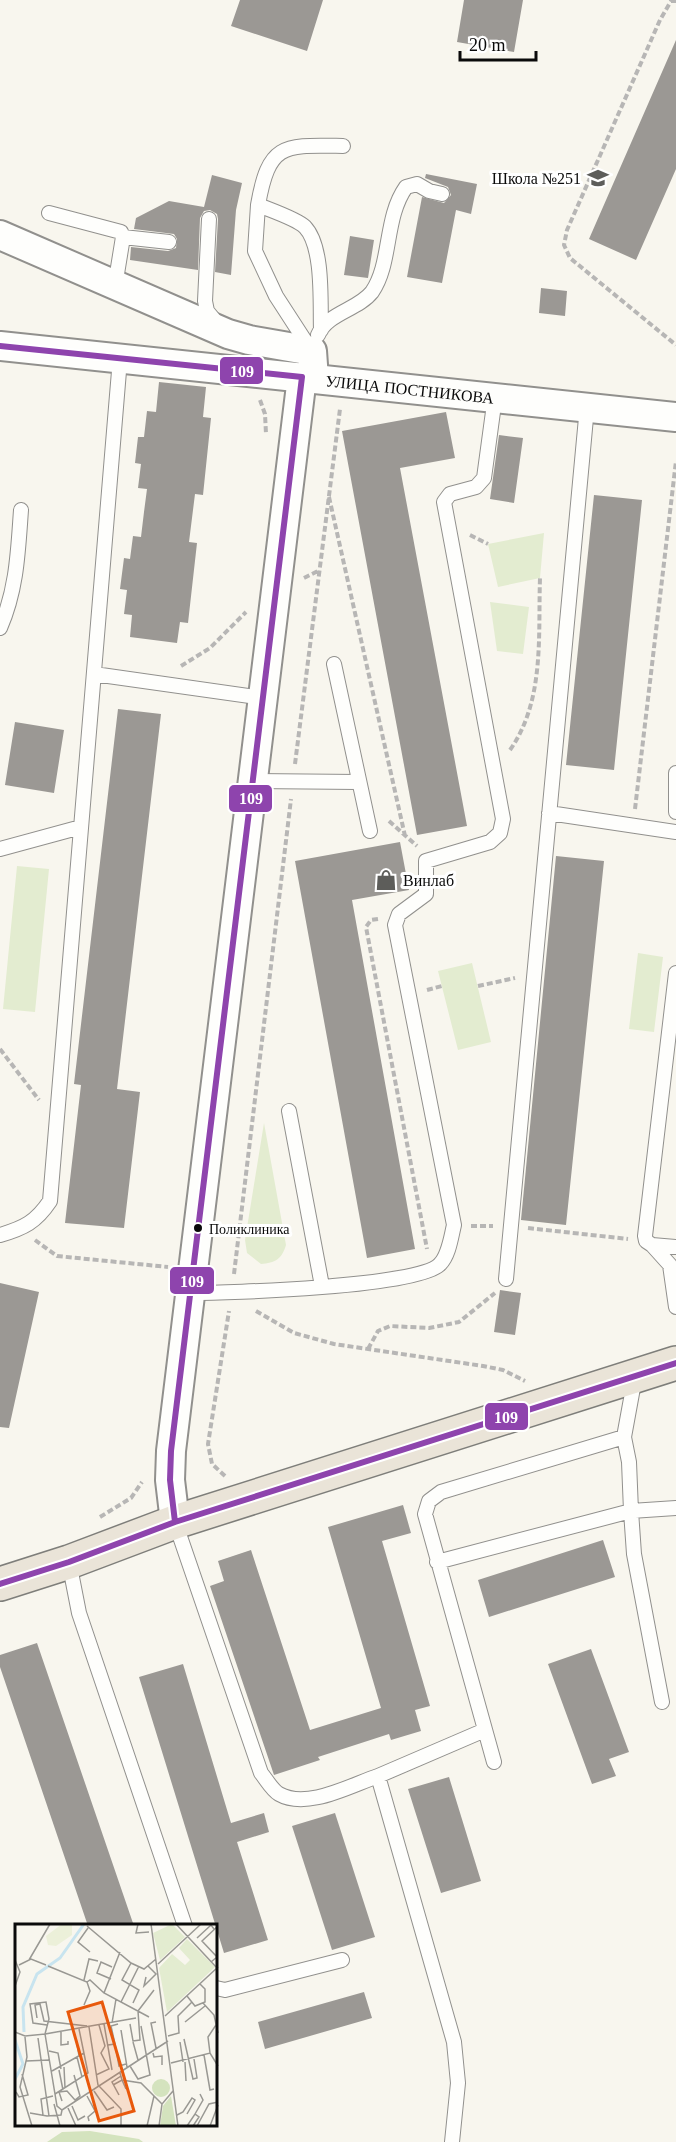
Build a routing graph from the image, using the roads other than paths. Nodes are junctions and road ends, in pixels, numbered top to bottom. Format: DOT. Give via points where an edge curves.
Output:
graph roads {
  1 [pos="343,146"];
  2 [pos="442,194"];
  3 [pos="258,205"];
  4 [pos="49,213"];
  5 [pos="208,219"];
  6 [pos="0,235"];
  7 [pos="123,237"];
  8 [pos="169,242"];
  9 [pos="115,286"];
  10 [pos="225,332"];
  11 [pos="316,340"];
  12 [pos="0,346"];
  13 [pos="120,359"];
  14 [pos="308,378"];
  15 [pos="495,397"];
  16 [pos="587,407"];
  17 [pos="676,417"];
  18 [pos="21,510"];
  19 [pos="0,628"];
  20 [pos="334,664"];
  21 [pos="94,674"];
  22 [pos="263,698"];
  23 [pos="676,773"];
  24 [pos="253,781"];
  25 [pos="358,782"];
  26 [pos="676,812"];
  27 [pos="549,813"];
  28 [pos="81,826"];
  29 [pos="370,831"];
  30 [pos="676,832"];
  31 [pos="0,849"];
  32 [pos="676,973"];
  33 [pos="289,1111"];
  34 [pos="0,1235"];
  35 [pos="649,1243"];
  36 [pos="676,1247"];
  37 [pos="506,1279"];
  38 [pos="322,1286"];
  39 [pos="190,1293"];
  40 [pos="676,1307"];
  41 [pos="676,1363"];
  42 [pos="636,1376"];
  43 [pos="624,1437"];
  44 [pos="676,1508"];
  45 [pos="630,1511"];
  46 [pos="175,1522"];
  47 [pos="69,1562"];
  48 [pos="436,1562"];
  49 [pos="0,1584"];
  50 [pos="662,1702"];
  51 [pos="485,1730"];
  52 [pos="494,1762"];
  53 [pos="378,1776"];
  54 [pos="184,1924"];
  55 [pos="342,1960"];
  56 [pos="218,1988"];
  57 [pos="452,2142"];
  1 -- 3 [label="lane" via="308,145 276,153 263,175"];
  2 -- 11 [label="lane" via="417,184 406,187 396,202 380,274 372,292 333,319"];
  3 -- 11 [label="lane" via="255,251 276,296"];
  3 -- 11 [label="lane" via="305,227 311,238 320,284"];
  4 -- 7 [label="lane" via="122,231"];
  5 -- 10 [label="lane" via="207,311"];
  6 -- 9 [label="street"];
  7 -- 8 [label="lane"];
  7 -- 9 [label="lane"];
  9 -- 10 [label="street"];
  10 -- 11 [label="street" via="249,340"];
  11 -- 14 [label="street"];
  12 -- 13 [label="street, УЛИЦА ПОСТНИКОВА"];
  13 -- 14 [label="street, УЛИЦА ПОСТНИКОВА"];
  13 -- 21 [label="lane"];
  14 -- 15 [label="street, УЛИЦА ПОСТНИКОВА"];
  14 -- 22 [label="street"];
  15 -- 16 [label="street, УЛИЦА ПОСТНИКОВА"];
  15 -- 38 [label="lane" via="484,478 476,487 450,494 444,502 503,819 501,833 490,842 431,859 424,866 426,894 399,914 395,925 454,1225 441,1264 431,1271"];
  16 -- 17 [label="street, УЛИЦА ПОСТНИКОВА"];
  16 -- 27 [label="lane"];
  18 -- 19 [label="lane" via="17,574"];
  20 -- 25 [label="lane"];
  21 -- 22 [label="lane"];
  21 -- 28 [label="lane"];
  22 -- 24 [label="street"];
  23 -- 26 [label="lane"];
  24 -- 25 [label="lane"];
  24 -- 39 [label="street"];
  25 -- 29 [label="lane"];
  27 -- 30 [label="lane"];
  27 -- 37 [label="lane"];
  28 -- 31 [label="lane"];
  28 -- 34 [label="lane" via="50,1201 40,1217 25,1228"];
  32 -- 35 [label="lane"];
  33 -- 38 [label="lane"];
  35 -- 36 [label="lane"];
  35 -- 40 [label="lane" via="670,1265"];
  38 -- 39 [label="lane"];
  39 -- 46 [label="street" via="170,1465"];
  41 -- 42 [label="main road"];
  42 -- 43 [label="lane"];
  42 -- 46 [label="main road"];
  43 -- 45 [label="lane"];
  43 -- 48 [label="lane" via="441,1492 429,1501 425,1514"];
  44 -- 45 [label="lane"];
  45 -- 48 [label="lane"];
  45 -- 50 [label="lane" via="634,1554"];
  46 -- 47 [label="main road"];
  46 -- 53 [label="lane" via="261,1773 277,1793 291,1798 322,1795"];
  47 -- 49 [label="main road"];
  47 -- 54 [label="lane" via="79,1613"];
  48 -- 51 [label="lane"];
  51 -- 52 [label="lane"];
  51 -- 53 [label="lane"];
  53 -- 57 [label="lane" via="454,2042 458,2083"];
  55 -- 56 [label="lane" via="225,1990"];
}
